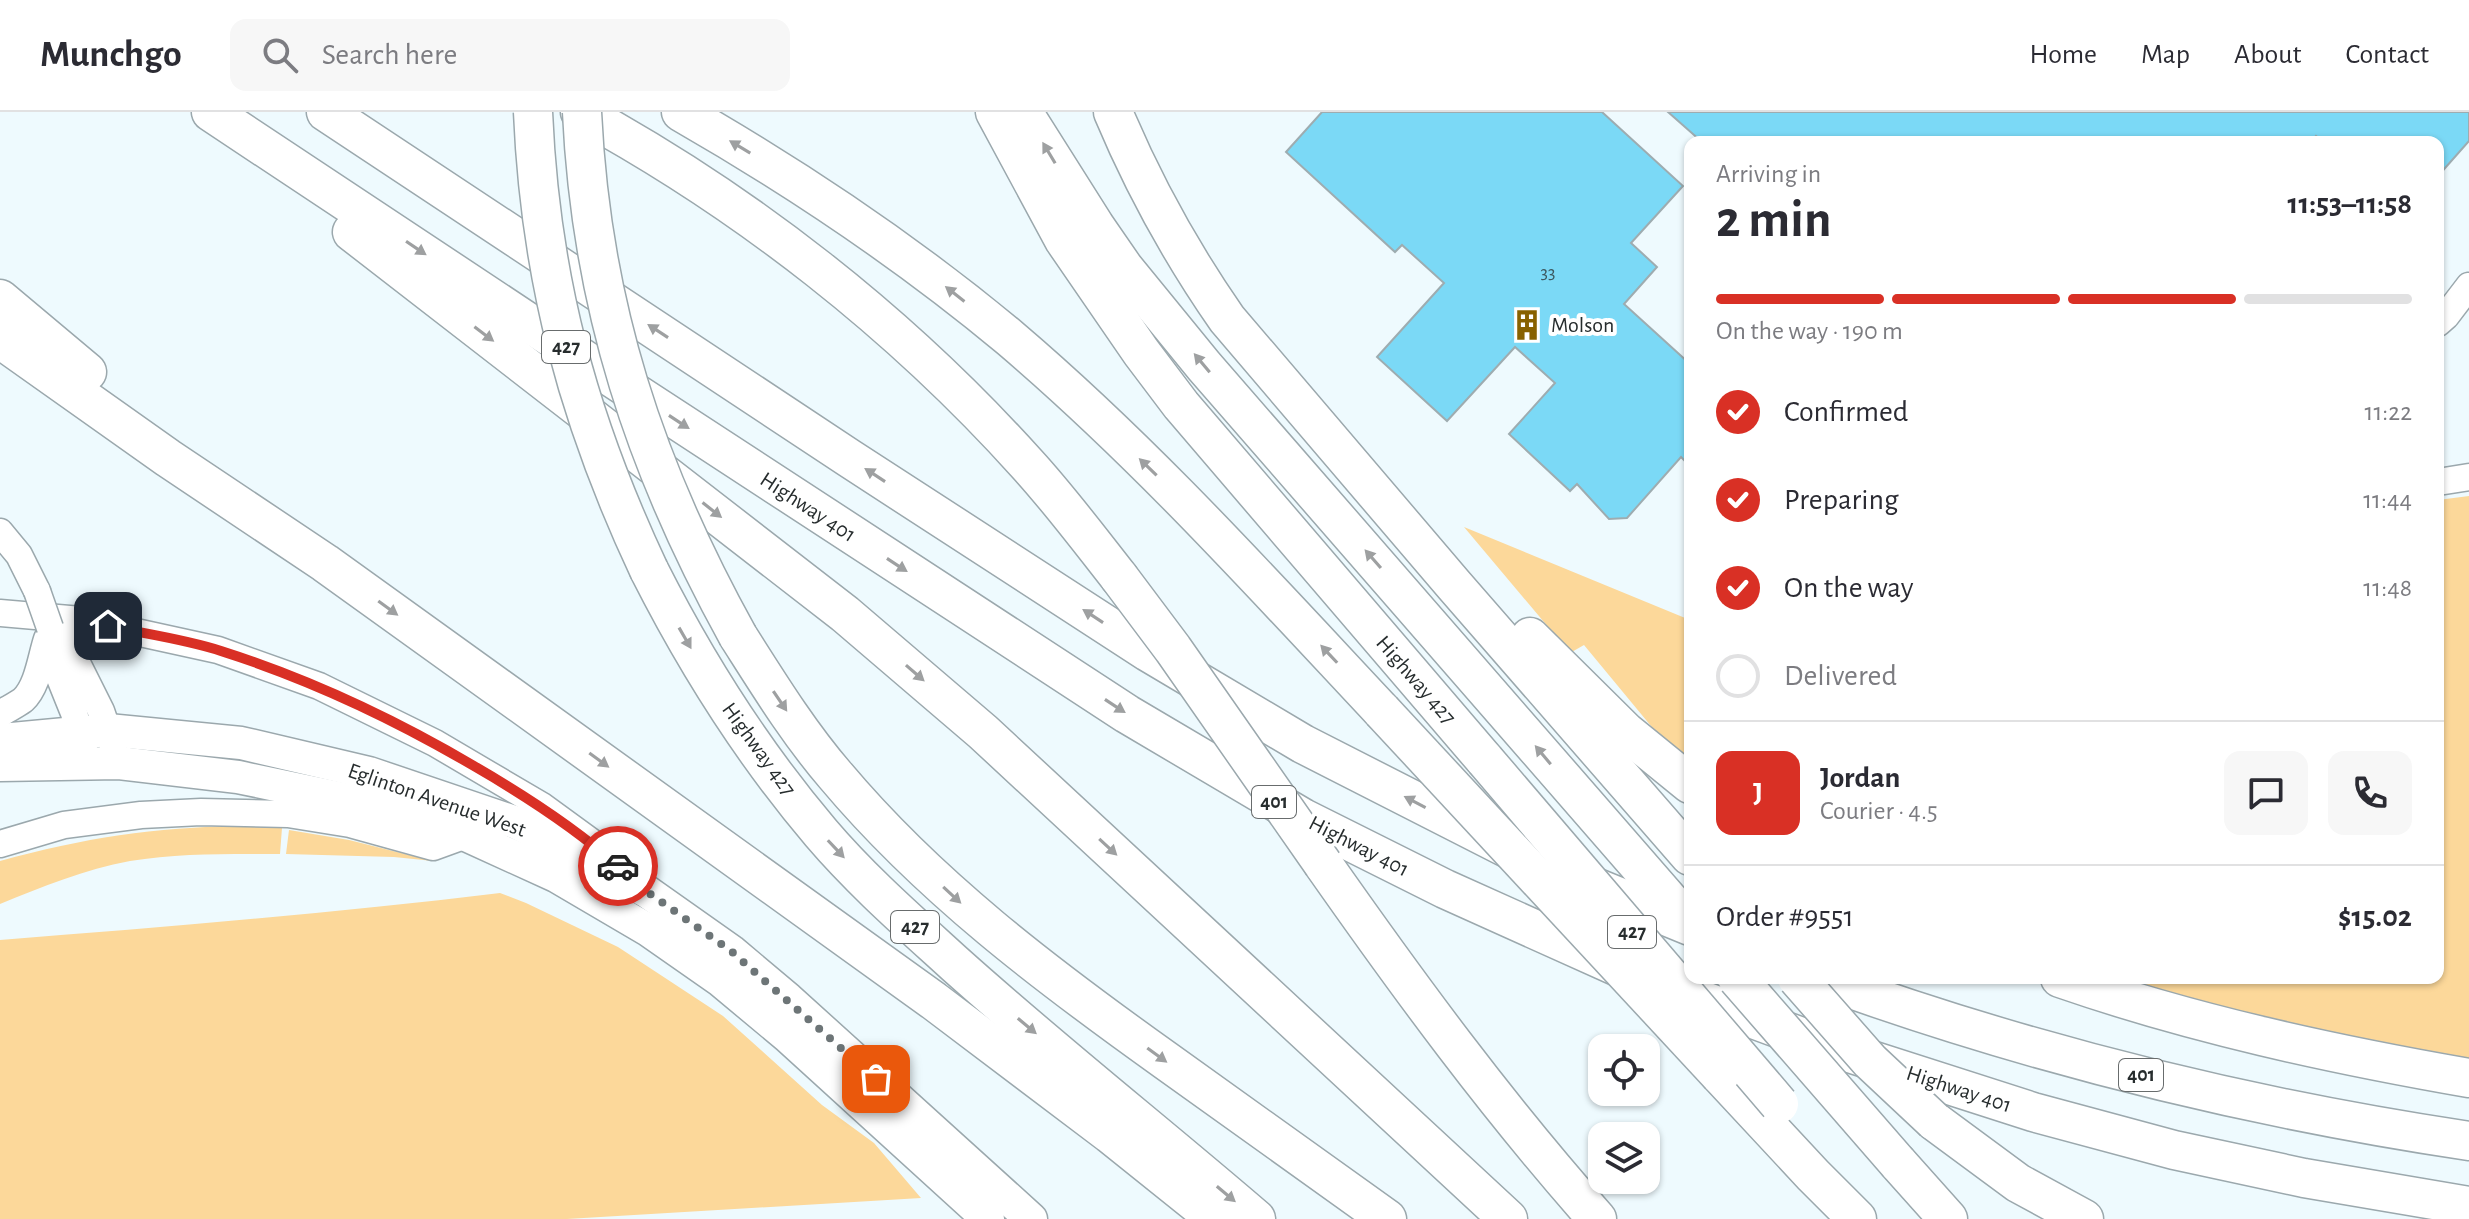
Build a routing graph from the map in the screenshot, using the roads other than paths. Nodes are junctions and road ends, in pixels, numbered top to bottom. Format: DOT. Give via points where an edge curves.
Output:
graph roads {
  1 [pos="203,112"];
  2 [pos="211,112"];
  3 [pos="326,112"];
  4 [pos="533,112"];
  5 [pos="581,112"];
  6 [pos="681,112"];
  7 [pos="995,112"];
  8 [pos="1023,112"];
  9 [pos="1113,112"];
  10 [pos="1135,112"];
  11 [pos="2469,286"];
  12 [pos="0,299"];
  13 [pos="2444,318"];
  14 [pos="0,339"];
  15 [pos="2469,477"];
  16 [pos="2444,481"];
  17 [pos="0,532"];
  18 [pos="325,563"];
  19 [pos="0,613"];
  20 [pos="50,628"];
  21 [pos="0,714"];
  22 [pos="94,732"];
  23 [pos="0,740"];
  24 [pos="103,764"];
  25 [pos="0,765"];
  26 [pos="1684,779"];
  27 [pos="466,835"];
  28 [pos="0,844"];
  29 [pos="1684,849"];
  30 [pos="646,891"];
  31 [pos="1684,918"];
  32 [pos="1684,923"];
  33 [pos="1742,984"];
  34 [pos="1802,984"];
  35 [pos="1837,984"];
  36 [pos="2077,984"];
  37 [pos="2469,1078"];
  38 [pos="2469,1141"];
  39 [pos="2469,1206"];
  40 [pos="988,1219"];
  41 [pos="1031,1219"];
  42 [pos="1216,1219"];
  43 [pos="1256,1219"];
  44 [pos="1387,1219"];
  45 [pos="1508,1219"];
  46 [pos="1597,1219"];
  47 [pos="1857,1219"];
  48 [pos="1876,1219"];
  49 [pos="1948,1219"];
  50 [pos="2084,1219"];
  1 -- 45 [label="highway, one-way" via="900,661"];
  2 -- 39 [label="highway, Highway 401 / 401, one-way" via="1127,714 1303,818 1445,889 1695,998 2033,1112 2174,1150"];
  32 -- 3 [label="highway, one-way" via="1524,856 1428,809 1174,668"];
  4 -- 43 [label="highway, Highway 427 / 427, one-way, bridge" via="541,217 580,398 622,514 703,670 780,781 870,884 980,987"];
  5 -- 44 [label="highway, one-way, bridge" via="610,319 649,450 704,576 781,704 834,774 967,908 1049,975"];
  5 -- 46 [label="highway, bridge" via="683,173 810,262 882,322 1028,465 1173,649 1478,1078"];
  47 -- 6 [label="highway, one-way, bridge" via="1382,711 1156,474 1064,386 894,249"];
  7 -- 48 [label="highway, Highway 427 / 427, bridge" via="1064,240 1200,427"];
  31 -- 8 [label="highway, one-way" via="1204,366 1095,226"];
  9 -- 29 [label="highway" via="1163,219 1227,319"];
  10 -- 26 [label="highway" via="1203,247 1278,350 1525,632 1626,732"];
  11 -- 13 [label="street"];
  12 -- 18 [label="highway"];
  14 -- 18 [label="highway"];
  15 -- 16 [label="street"];
  17 -- 20 [label="street, bridge" via="19,555"];
  18 -- 42 [label="highway, one-way" via="934,1001"];
  19 -- 30 [label="street" via="81,620 218,650 319,686 435,743 542,806"];
  20 -- 21 [label="street" via="27,695"];
  20 -- 22 [label="street" via="49,651 74,713"];
  22 -- 23 [label="main road, Eglinton Avenue West"];
  22 -- 24 [label="street"];
  22 -- 30 [label="main road, Eglinton Avenue West" via="241,743 369,773 517,823"];
  24 -- 25 [label="main road, Eglinton Avenue West"];
  24 -- 27 [label="main road, Eglinton Avenue West" via="254,780 362,803"];
  27 -- 28 [label="street" via="433,847 350,824 288,814 201,812 64,825"];
  27 -- 40 [label="main road, Eglinton Avenue West" via="556,876 721,981"];
  30 -- 41 [label="main road, Eglinton Avenue West" via="754,970"];
  33 -- 49 [label="highway, bridge"];
  34 -- 50 [label="highway, bridge" via="1870,1061 1934,1121 2018,1183"];
  35 -- 38 [label="highway, 401" via="2061,1055 2297,1112"];
  36 -- 37 [label="highway" via="2256,1034"];
}
